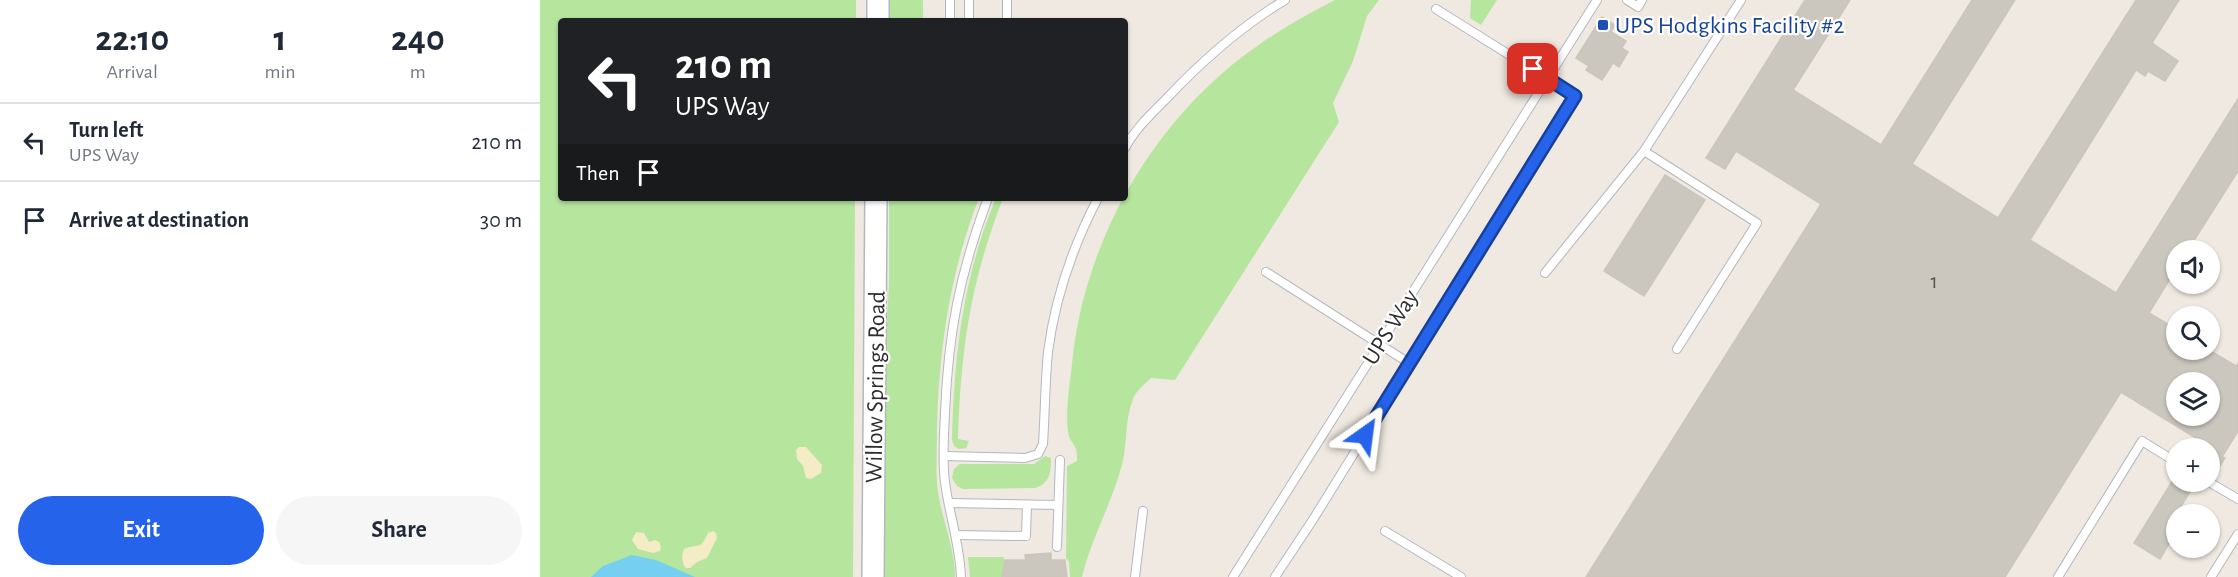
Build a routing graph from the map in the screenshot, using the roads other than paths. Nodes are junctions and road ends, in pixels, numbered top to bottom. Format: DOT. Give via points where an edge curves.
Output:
graph roads {
  1 [pos="878,0"];
  2 [pos="950,0"];
  3 [pos="969,0"];
  4 [pos="1008,0"];
  5 [pos="1285,0"];
  6 [pos="1597,0"];
  7 [pos="1627,0"];
  8 [pos="1741,0"];
  9 [pos="1640,4"];
  10 [pos="1436,9"];
  11 [pos="878,18"];
  12 [pos="950,18"];
  13 [pos="969,18"];
  14 [pos="1007,18"];
  15 [pos="1548,78"];
  16 [pos="1128,141"];
  17 [pos="1644,152"];
  18 [pos="876,201"];
  19 [pos="987,201"];
  20 [pos="1097,201"];
  21 [pos="1266,272"];
  22 [pos="1545,273"];
  23 [pos="1380,344"];
  24 [pos="1677,350"];
  25 [pos="1409,363"];
  26 [pos="944,456"];
  27 [pos="2166,456"];
  28 [pos="1060,460"];
  29 [pos="2220,488"];
  30 [pos="2238,499"];
  31 [pos="950,503"];
  32 [pos="1027,505"];
  33 [pos="1058,505"];
  34 [pos="1143,511"];
  35 [pos="1385,531"];
  36 [pos="2238,534"];
  37 [pos="956,535"];
  38 [pos="1057,546"];
  39 [pos="873,577"];
  40 [pos="962,577"];
  41 [pos="1135,577"];
  42 [pos="1233,577"];
  43 [pos="1275,577"];
  44 [pos="1461,577"];
  45 [pos="2058,577"];
  46 [pos="2211,577"];
  1 -- 11 [label="main road"];
  2 -- 12 [label="lane"];
  3 -- 13 [label="lane"];
  4 -- 14 [label="lane"];
  5 -- 16 [label="lane" via="1252,20 1205,59"];
  6 -- 15 [label="lane, UPS Way"];
  7 -- 9 [label="lane"];
  8 -- 17 [label="lane"];
  10 -- 15 [label="lane, UPS Way"];
  15 -- 23 [label="lane, UPS Way"];
  15 -- 25 [label="lane, UPS Way" via="1575,96"];
  17 -- 22 [label="lane"];
  17 -- 24 [label="lane" via="1757,223"];
  18 -- 39 [label="main road, Willow Springs Road"];
  19 -- 26 [label="lane" via="966,260 952,323"];
  20 -- 26 [label="lane" via="1070,261 1054,316 1043,444 1038,453 1025,458"];
  21 -- 23 [label="lane"];
  23 -- 25 [label="lane"];
  23 -- 42 [label="lane, UPS Way"];
  25 -- 43 [label="lane, UPS Way"];
  26 -- 31 [label="lane"];
  27 -- 45 [label="lane" via="2142,441"];
  28 -- 33 [label="lane"];
  29 -- 30 [label="lane"];
  31 -- 32 [label="lane"];
  31 -- 37 [label="lane"];
  32 -- 33 [label="lane"];
  32 -- 37 [label="lane" via="1026,536"];
  33 -- 38 [label="lane"];
  34 -- 41 [label="lane"];
  35 -- 44 [label="lane"];
  36 -- 46 [label="lane"];
  37 -- 40 [label="lane"];
}
